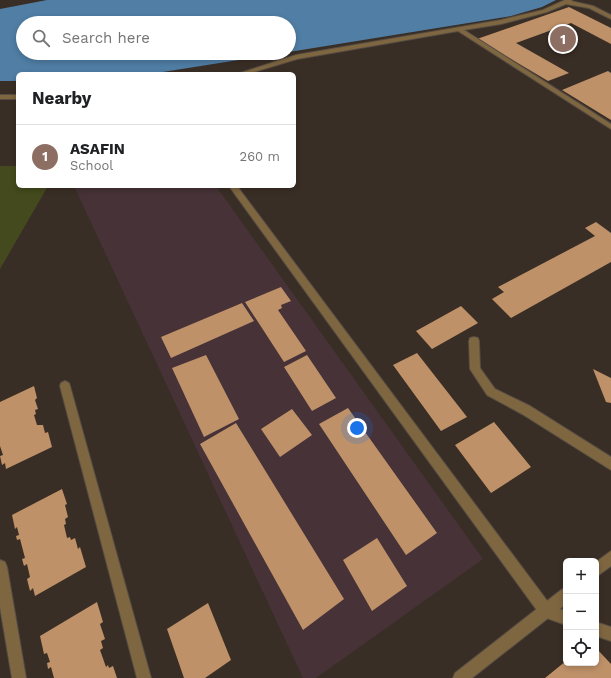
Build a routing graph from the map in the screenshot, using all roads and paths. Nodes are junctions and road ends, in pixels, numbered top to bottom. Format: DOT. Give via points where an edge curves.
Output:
graph roads {
  1 [pos="588,0"];
  2 [pos="568,1"];
  3 [pos="611,12"];
  4 [pos="611,17"];
  5 [pos="459,29"];
  6 [pos="296,57"];
  7 [pos="286,60"];
  8 [pos="247,72"];
  9 [pos="0,97"];
  10 [pos="16,97"];
  11 [pos="611,127"];
  12 [pos="234,188"];
  13 [pos="474,341"];
  14 [pos="66,386"];
  15 [pos="611,464"];
  16 [pos="611,558"];
  17 [pos="0,567"];
  18 [pos="599,568"];
  19 [pos="563,597"];
  20 [pos="546,611"];
  21 [pos="563,617"];
  22 [pos="599,630"];
  23 [pos="611,634"];
  24 [pos="18,678"];
  25 [pos="144,678"];
  26 [pos="460,678"];
  1 -- 3 [label="street"];
  2 -- 4 [label="street"];
  2 -- 5 [label="street" via="545,11"];
  5 -- 6 [label="street"];
  5 -- 11 [label="street"];
  7 -- 8 [label="street"];
  9 -- 10 [label="street"];
  12 -- 20 [label="street"];
  13 -- 15 [label="street" via="475,369 491,392 553,426"];
  14 -- 25 [label="street"];
  16 -- 18 [label="street"];
  17 -- 24 [label="street"];
  19 -- 20 [label="street"];
  20 -- 21 [label="street"];
  20 -- 26 [label="street"];
  22 -- 23 [label="street"];
}
